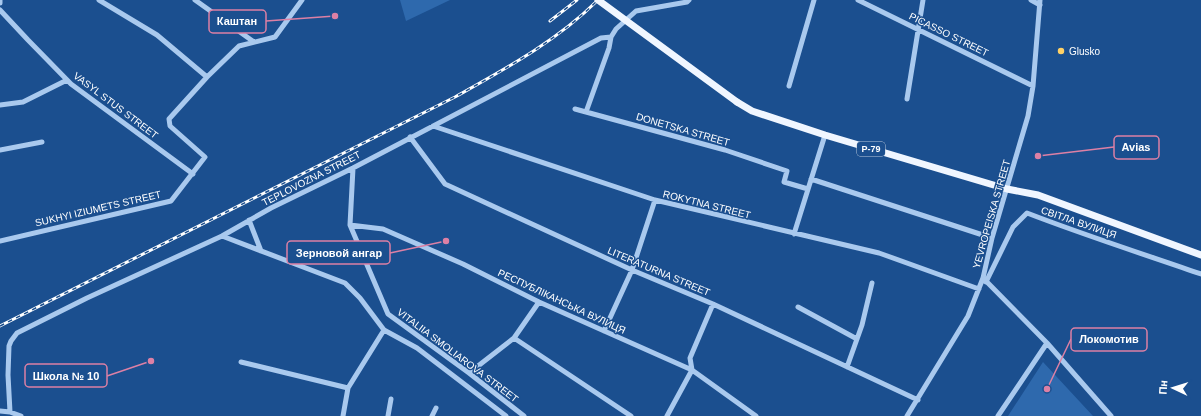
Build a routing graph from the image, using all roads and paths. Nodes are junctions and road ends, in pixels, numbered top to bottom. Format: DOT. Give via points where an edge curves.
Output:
graph roads {
  1 [pos="99,0"];
  2 [pos="195,0"];
  3 [pos="302,0"];
  4 [pos="598,0"];
  5 [pos="689,0"];
  6 [pos="814,0"];
  7 [pos="858,0"];
  8 [pos="924,0"];
  9 [pos="1031,0"];
  10 [pos="1040,3"];
  11 [pos="0,10"];
  12 [pos="919,29"];
  13 [pos="611,37"];
  14 [pos="254,42"];
  15 [pos="207,77"];
  16 [pos="67,80"];
  17 [pos="789,86"];
  18 [pos="1033,86"];
  19 [pos="907,99"];
  20 [pos="0,105"];
  21 [pos="575,109"];
  22 [pos="586,112"];
  23 [pos="433,126"];
  24 [pos="826,135"];
  25 [pos="410,138"];
  26 [pos="42,142"];
  27 [pos="0,150"];
  28 [pos="353,168"];
  29 [pos="193,174"];
  30 [pos="811,179"];
  31 [pos="808,189"];
  32 [pos="1007,189"];
  33 [pos="655,200"];
  34 [pos="249,220"];
  35 [pos="350,225"];
  36 [pos="794,234"];
  37 [pos="222,236"];
  38 [pos="992,238"];
  39 [pos="0,241"];
  40 [pos="261,251"];
  41 [pos="1201,255"];
  42 [pos="632,270"];
  43 [pos="1201,274"];
  44 [pos="984,280"];
  45 [pos="872,283"];
  46 [pos="979,289"];
  47 [pos="539,302"];
  48 [pos="713,304"];
  49 [pos="798,307"];
  50 [pos="384,330"];
  51 [pos="604,331"];
  52 [pos="514,338"];
  53 [pos="857,339"];
  54 [pos="1047,343"];
  55 [pos="241,362"];
  56 [pos="847,367"];
  57 [pos="692,370"];
  58 [pos="469,373"];
  59 [pos="348,388"];
  60 [pos="391,399"];
  61 [pos="918,400"];
  62 [pos="436,408"];
  63 [pos="0,411"];
  64 [pos="10,412"];
  65 [pos="21,416"];
  66 [pos="343,416"];
  67 [pos="388,416"];
  68 [pos="432,416"];
  69 [pos="506,416"];
  70 [pos="524,416"];
  71 [pos="631,416"];
  72 [pos="667,416"];
  73 [pos="756,416"];
  74 [pos="907,416"];
  75 [pos="998,416"];
  76 [pos="1111,416"];
  1 -- 15 [label="street" via="157,35"];
  2 -- 14 [label="street"];
  3 -- 14 [label="street" via="275,37"];
  4 -- 24 [label="main road, Р-79, bridge" via="752,111"];
  5 -- 13 [label="street" via="636,11 616,28"];
  6 -- 17 [label="street"];
  7 -- 12 [label="street, PICASSO STREET"];
  8 -- 12 [label="street"];
  9 -- 10 [label="street"];
  10 -- 18 [label="street, YEVROPEISKA STREET"];
  11 -- 16 [label="street, VASYL STUS STREET"];
  12 -- 18 [label="street, PICASSO STREET"];
  12 -- 19 [label="street"];
  13 -- 22 [label="street"];
  13 -- 23 [label="street, TEPLOVOZNA STREET" via="600,38"];
  14 -- 15 [label="street" via="239,46"];
  15 -- 29 [label="street, SUKHYI IZIUMETS STREET" via="169,119 170,126 205,157"];
  16 -- 20 [label="street" via="23,102"];
  16 -- 29 [label="street, VASYL STUS STREET"];
  18 -- 32 [label="street, YEVROPEISKA STREET" via="1028,116"];
  21 -- 22 [label="street"];
  22 -- 31 [label="street" via="725,150 787,171 784,182"];
  23 -- 25 [label="street, TEPLOVOZNA STREET"];
  23 -- 33 [label="street, ROKYTNA STREET"];
  24 -- 30 [label="street"];
  24 -- 32 [label="main road, Р-79"];
  25 -- 28 [label="street, TEPLOVOZNA STREET"];
  25 -- 42 [label="street, LITERATURNA STREET" via="444,184"];
  26 -- 27 [label="street"];
  28 -- 34 [label="street, TEPLOVOZNA STREET"];
  28 -- 35 [label="street, VITALIIA SMOLIAROVA STREET"];
  29 -- 39 [label="street, SUKHYI IZIUMETS STREET" via="171,201"];
  30 -- 31 [label="street"];
  30 -- 38 [label="street"];
  31 -- 36 [label="street"];
  32 -- 38 [label="street, YEVROPEISKA STREET"];
  32 -- 41 [label="main road, Р-79" via="1038,195"];
  33 -- 36 [label="street, ROKYTNA STREET"];
  33 -- 42 [label="street"];
  34 -- 37 [label="street, TEPLOVOZNA STREET"];
  34 -- 40 [label="street"];
  35 -- 47 [label="street, РЕСПУБЛІКАНСЬКА ВУЛИЦЯ" via="383,229 463,264"];
  35 -- 58 [label="street, VITALIIA SMOLIAROVA STREET" via="388,314"];
  36 -- 46 [label="street, ROKYTNA STREET" via="879,253"];
  37 -- 40 [label="street, VITALIIA SMOLIAROVA STREET"];
  37 -- 64 [label="street, TEPLOVOZNA STREET" via="17,333 9,346"];
  38 -- 44 [label="street, YEVROPEISKA STREET"];
  40 -- 50 [label="street, VITALIIA SMOLIAROVA STREET" via="345,283"];
  42 -- 48 [label="street, LITERATURNA STREET"];
  42 -- 51 [label="street"];
  43 -- 44 [label="street, СВІТЛА ВУЛИЦЯ" via="1027,213 1013,227"];
  44 -- 46 [label="street, YEVROPEISKA STREET"];
  44 -- 54 [label="street"];
  45 -- 53 [label="street"];
  46 -- 61 [label="street, YEVROPEISKA STREET" via="968,316"];
  47 -- 51 [label="street, РЕСПУБЛІКАНСЬКА ВУЛИЦЯ"];
  47 -- 52 [label="street"];
  48 -- 56 [label="street, LITERATURNA STREET"];
  48 -- 57 [label="street" via="690,358"];
  49 -- 53 [label="street"];
  50 -- 59 [label="street"];
  50 -- 69 [label="street, VITALIIA SMOLIAROVA STREET" via="417,348"];
  51 -- 57 [label="street, РЕСПУБЛІКАНСЬКА ВУЛИЦЯ"];
  52 -- 58 [label="street"];
  52 -- 71 [label="street"];
  53 -- 56 [label="street"];
  54 -- 75 [label="street"];
  54 -- 76 [label="street"];
  55 -- 59 [label="street"];
  56 -- 61 [label="street, LITERATURNA STREET"];
  57 -- 72 [label="street"];
  57 -- 73 [label="street, РЕСПУБЛІКАНСЬКА ВУЛИЦЯ"];
  58 -- 70 [label="street, VITALIIA SMOLIAROVA STREET"];
  59 -- 66 [label="street"];
  60 -- 67 [label="street"];
  61 -- 74 [label="street, YEVROPEISKA STREET"];
  62 -- 68 [label="street"];
  63 -- 64 [label="street"];
  64 -- 65 [label="street"];
}
